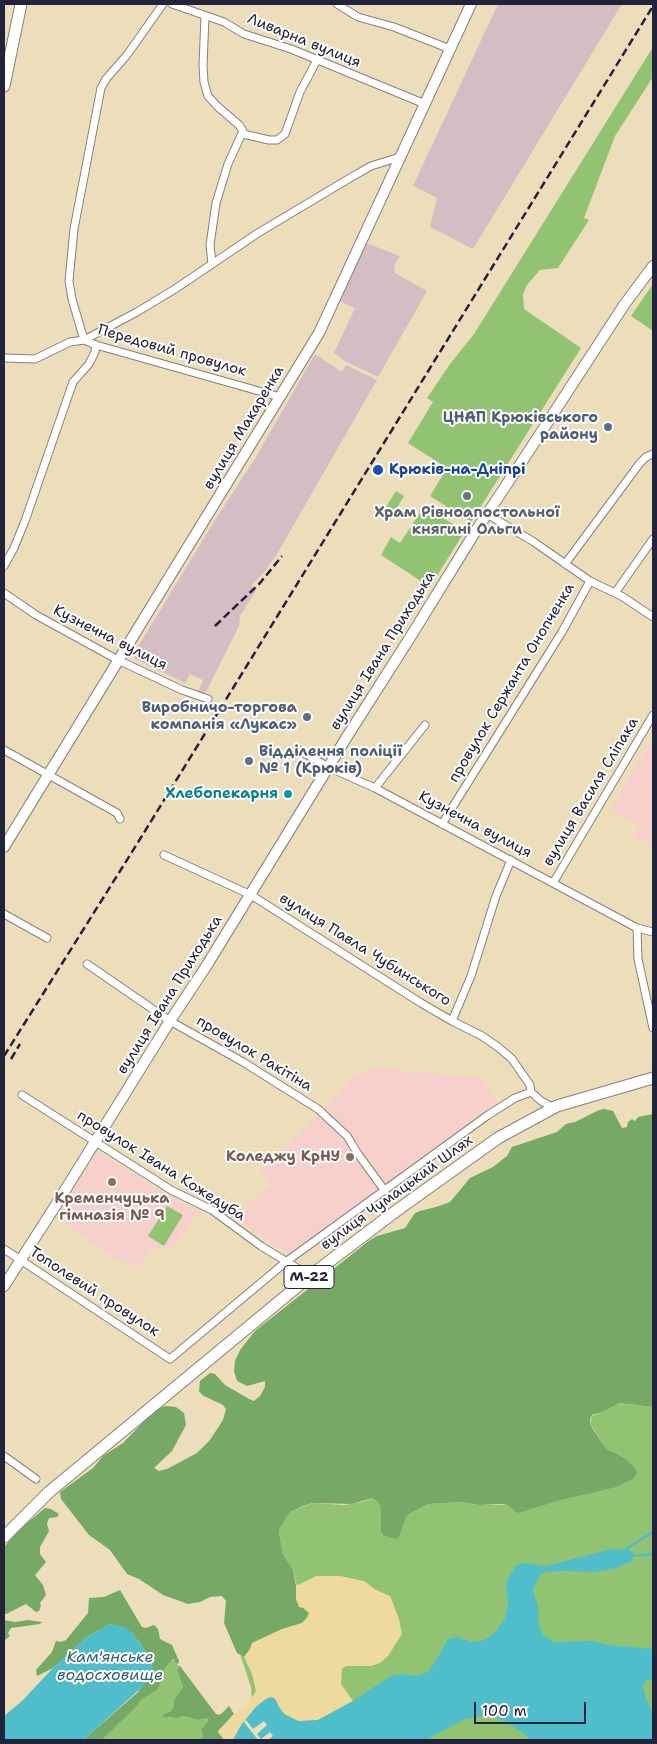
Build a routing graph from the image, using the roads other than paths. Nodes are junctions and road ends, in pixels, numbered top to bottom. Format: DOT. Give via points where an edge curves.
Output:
graph roads {
  1 [pos="21,4"];
  2 [pos="163,4"];
  3 [pos="172,4"];
  4 [pos="337,4"];
  5 [pos="471,4"];
  6 [pos="205,16"];
  7 [pos="450,49"];
  8 [pos="317,60"];
  9 [pos="4,86"];
  10 [pos="425,104"];
  11 [pos="243,134"];
  12 [pos="400,156"];
  13 [pos="212,264"];
  14 [pos="653,266"];
  15 [pos="84,340"];
  16 [pos="96,346"];
  17 [pos="4,358"];
  18 [pos="280,397"];
  19 [pos="653,454"];
  20 [pos="487,514"];
  21 [pos="653,539"];
  22 [pos="565,564"];
  23 [pos="4,566"];
  24 [pos="590,581"];
  25 [pos="4,593"];
  26 [pos="615,593"];
  27 [pos="653,617"];
  28 [pos="118,660"];
  29 [pos="208,700"];
  30 [pos="653,716"];
  31 [pos="426,724"];
  32 [pos="4,750"];
  33 [pos="299,750"];
  34 [pos="328,768"];
  35 [pos="48,776"];
  36 [pos="375,788"];
  37 [pos="120,819"];
  38 [pos="442,824"];
  39 [pos="4,848"];
  40 [pos="164,855"];
  41 [pos="511,860"];
  42 [pos="553,883"];
  43 [pos="251,895"];
  44 [pos="4,914"];
  45 [pos="637,928"];
  46 [pos="653,932"];
  47 [pos="47,938"];
  48 [pos="87,964"];
  49 [pos="170,1021"];
  50 [pos="452,1021"];
  51 [pos="653,1028"];
  52 [pos="653,1078"];
  53 [pos="531,1092"];
  54 [pos="22,1096"];
  55 [pos="554,1108"];
  56 [pos="96,1141"];
  57 [pos="385,1191"];
  58 [pos="4,1249"];
  59 [pos="20,1260"];
  60 [pos="287,1261"];
  61 [pos="310,1276"];
  62 [pos="4,1286"];
  63 [pos="4,1456"];
  64 [pos="36,1479"];
  65 [pos="4,1538"];
  1 -- 9 [label="main road"];
  2 -- 15 [label="street" via="106,79 99,95 70,261 70,289"];
  3 -- 6 [label="street, Ливарна вулиця"];
  4 -- 7 [label="street" via="358,17"];
  5 -- 7 [label="main road, вулиця Макаренка"];
  6 -- 8 [label="street, Ливарна вулиця"];
  6 -- 11 [label="street" via="203,66 208,96 239,125"];
  7 -- 10 [label="main road, вулиця Макаренка"];
  8 -- 10 [label="street, Ливарна вулиця"];
  8 -- 11 [label="street" via="300,92 285,134 277,140 269,140"];
  10 -- 12 [label="main road, вулиця Макаренка"];
  11 -- 13 [label="street" via="235,146 216,203 210,245"];
  12 -- 13 [label="street" via="371,166 350,178"];
  12 -- 18 [label="main road, вулиця Макаренка" via="319,333"];
  13 -- 15 [label="street" via="137,312"];
  14 -- 20 [label="main road, вулиця Івана Приходька"];
  15 -- 16 [label="street, Передовий провулок"];
  15 -- 17 [label="street" via="70,342 35,359"];
  16 -- 18 [label="street, Передовий провулок"];
  16 -- 23 [label="street" via="89,364 73,382 25,521"];
  18 -- 28 [label="main road, вулиця Макаренка"];
  19 -- 22 [label="street, провулок Сержанта Онопченка" via="643,459"];
  20 -- 22 [label="street"];
  20 -- 34 [label="main road, вулиця Івана Приходька"];
  21 -- 26 [label="street"];
  22 -- 24 [label="street"];
  24 -- 26 [label="street"];
  24 -- 38 [label="street, провулок Сержанта Онопченка" via="557,640"];
  25 -- 28 [label="street, Кузнечна вулиця"];
  26 -- 27 [label="street"];
  28 -- 29 [label="street, Кузнечна вулиця"];
  28 -- 35 [label="main road, вулиця Макаренка"];
  30 -- 42 [label="street, вулиця Василя Сліпака"];
  31 -- 36 [label="street"];
  32 -- 35 [label="street"];
  33 -- 34 [label="street, Кузнечна вулиця"];
  34 -- 36 [label="street, Кузнечна вулиця"];
  34 -- 43 [label="main road, вулиця Івана Приходька"];
  35 -- 37 [label="street" via="117,813"];
  35 -- 39 [label="main road, вулиця Макаренка"];
  36 -- 38 [label="street, Кузнечна вулиця"];
  38 -- 41 [label="street, Кузнечна вулиця"];
  40 -- 43 [label="street, вулиця Павла Чубинського"];
  41 -- 42 [label="street, Кузнечна вулиця"];
  41 -- 50 [label="street"];
  42 -- 45 [label="street, Кузнечна вулиця"];
  43 -- 49 [label="main road, вулиця Івана Приходька"];
  43 -- 50 [label="street, вулиця Павла Чубинського"];
  44 -- 47 [label="street"];
  45 -- 46 [label="street, Кузнечна вулиця"];
  45 -- 51 [label="street" via="638,959"];
  48 -- 49 [label="street, провулок Ракітіна"];
  49 -- 56 [label="main road, вулиця Івана Приходька"];
  49 -- 57 [label="street, провулок Ракітіна" via="318,1109 347,1136"];
  50 -- 53 [label="street, вулиця Павла Чубинського" via="482,1036 512,1059 530,1085"];
  52 -- 55 [label="main road, вулиця Чумацький Шлях / М-22"];
  53 -- 55 [label="street"];
  53 -- 57 [label="street" via="488,1115"];
  54 -- 56 [label="street, провулок Івана Кожедуба"];
  55 -- 61 [label="main road, вулиця Чумацький Шлях / М-22" via="498,1138"];
  56 -- 59 [label="main road, вулиця Івана Приходька"];
  56 -- 60 [label="street, провулок Івана Кожедуба" via="171,1190 212,1210"];
  57 -- 60 [label="street"];
  58 -- 59 [label="street, Тополевий провулок"];
  59 -- 60 [label="street, Тополевий провулок" via="170,1359"];
  59 -- 62 [label="main road, вулиця Івана Приходька"];
  60 -- 61 [label="street, провулок Івана Кожедуба"];
  61 -- 65 [label="main road, вулиця Чумацький Шлях / М-22" via="49,1492"];
  63 -- 64 [label="street"];
}
